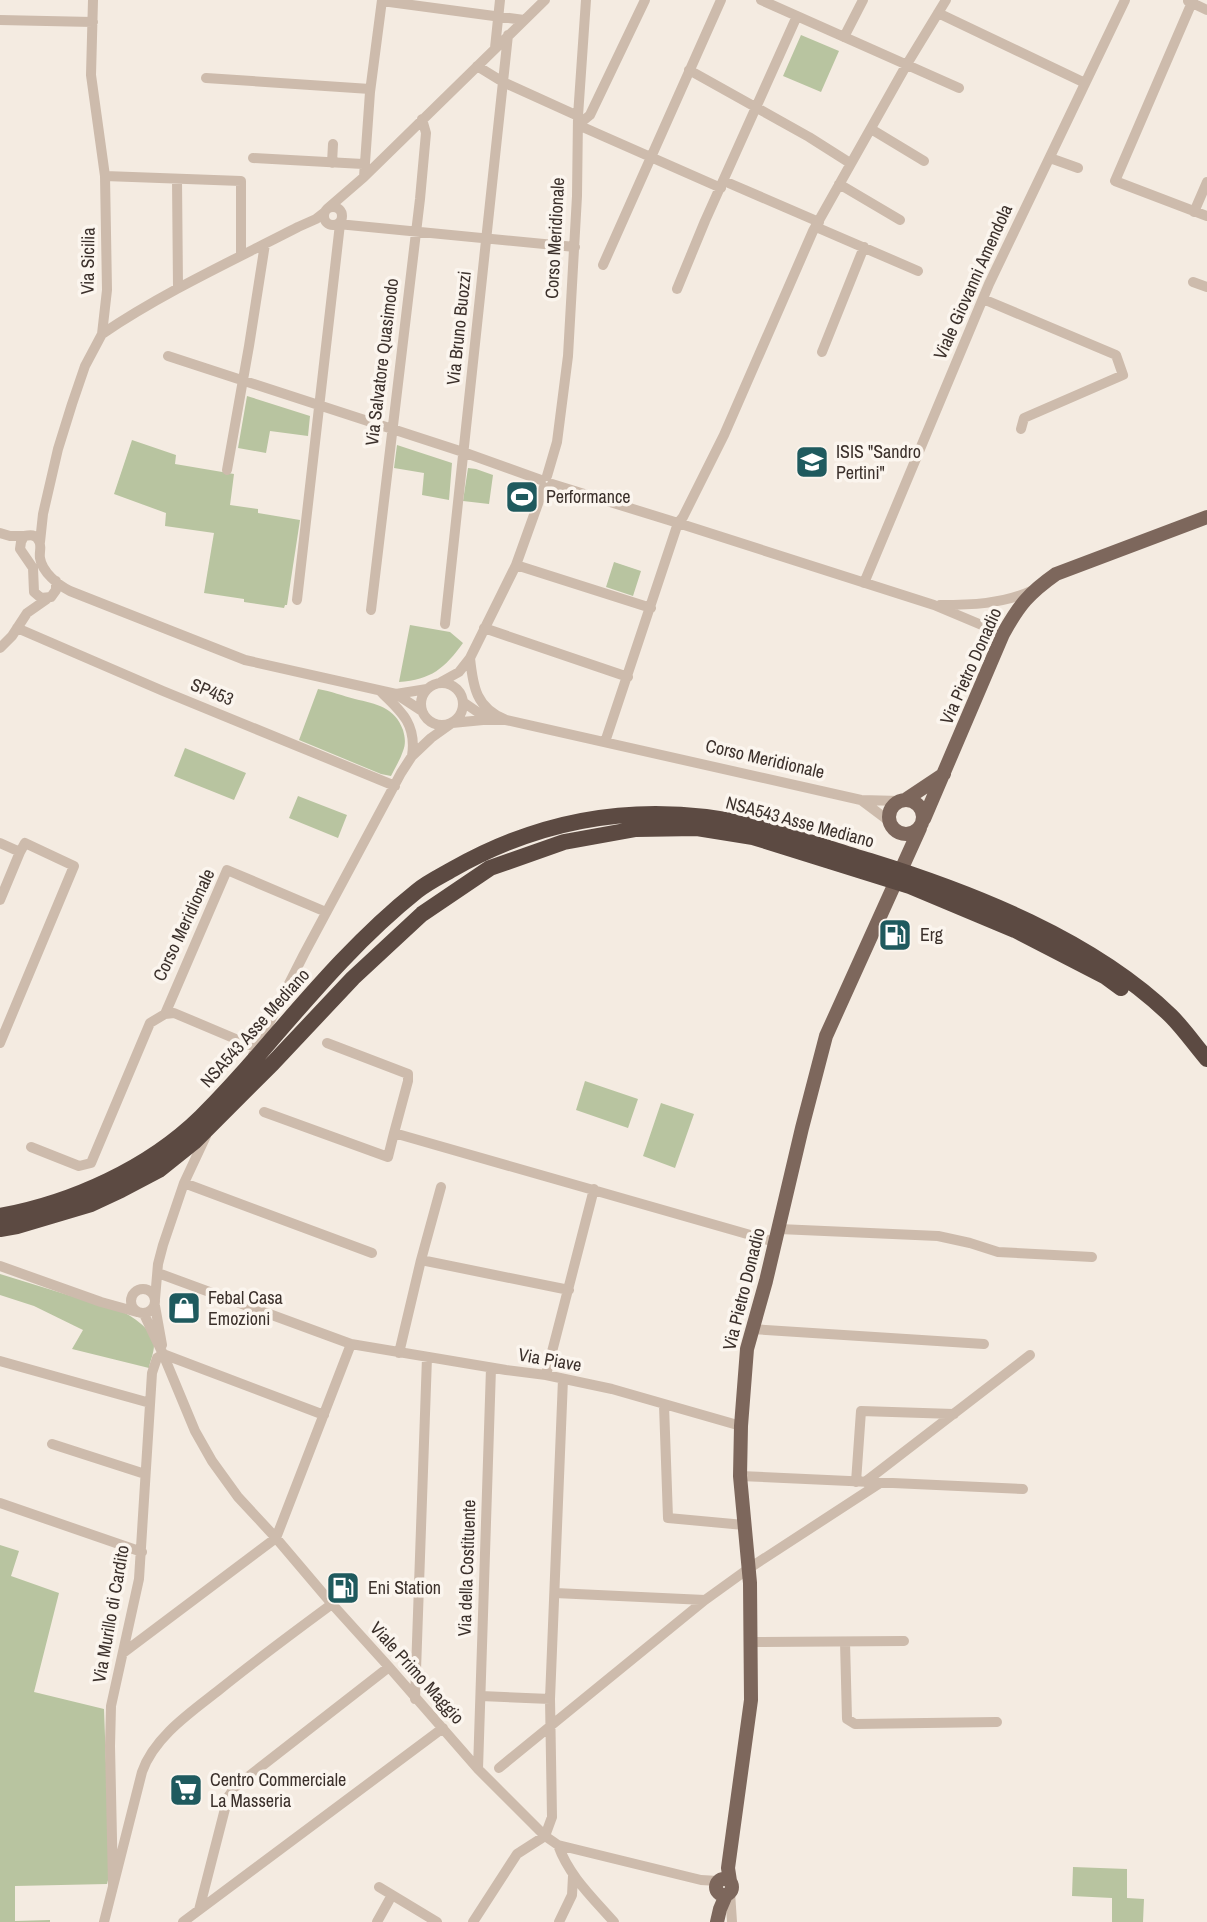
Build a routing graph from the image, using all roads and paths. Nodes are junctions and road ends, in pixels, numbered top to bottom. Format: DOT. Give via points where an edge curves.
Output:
graph roads {
  1 [pos="93,0"];
  2 [pos="500,0"];
  3 [pos="545,0"];
  4 [pos="645,0"];
  5 [pos="721,0"];
  6 [pos="761,0"];
  7 [pos="792,0"];
  8 [pos="863,0"];
  9 [pos="946,0"];
  10 [pos="1125,0"];
  11 [pos="382,1"];
  12 [pos="582,1"];
  13 [pos="1190,1"];
  14 [pos="1207,10"];
  15 [pos="785,11"];
  16 [pos="938,13"];
  17 [pos="498,16"];
  18 [pos="797,16"];
  19 [pos="0,20"];
  20 [pos="524,20"];
  21 [pos="93,22"];
  22 [pos="508,35"];
  23 [pos="844,37"];
  24 [pos="495,48"];
  25 [pos="907,64"];
  26 [pos="477,66"];
  27 [pos="689,70"];
  28 [pos="206,78"];
  29 [pos="503,82"];
  30 [pos="1085,83"];
  31 [pos="959,88"];
  32 [pos="370,89"];
  33 [pos="756,107"];
  34 [pos="422,119"];
  35 [pos="578,121"];
  36 [pos="871,129"];
  37 [pos="333,144"];
  38 [pos="253,158"];
  39 [pos="651,158"];
  40 [pos="1050,158"];
  41 [pos="924,161"];
  42 [pos="332,163"];
  43 [pos="850,163"];
  44 [pos="363,164"];
  45 [pos="1078,167"];
  46 [pos="106,176"];
  47 [pos="363,177"];
  48 [pos="177,179"];
  49 [pos="1207,182"];
  50 [pos="722,184"];
  51 [pos="839,184"];
  52 [pos="349,191"];
  53 [pos="326,211"];
  54 [pos="1194,212"];
  55 [pos="1207,216"];
  56 [pos="900,220"];
  57 [pos="338,222"];
  58 [pos="306,224"];
  59 [pos="817,225"];
  60 [pos="415,232"];
  61 [pos="486,239"];
  62 [pos="265,244"];
  63 [pos="575,247"];
  64 [pos="864,247"];
  65 [pos="241,255"];
  66 [pos="603,265"];
  67 [pos="918,271"];
  68 [pos="1193,282"];
  69 [pos="178,288"];
  70 [pos="1207,288"];
  71 [pos="677,289"];
  72 [pos="983,299"];
  73 [pos="102,334"];
  74 [pos="822,352"];
  75 [pos="169,356"];
  76 [pos="243,381"];
  77 [pos="319,405"];
  78 [pos="392,429"];
  79 [pos="1021,429"];
  80 [pos="463,452"];
  81 [pos="227,470"];
  82 [pos="546,482"];
  83 [pos="43,514"];
  84 [pos="1207,517"];
  85 [pos="678,523"];
  86 [pos="2,534"];
  87 [pos="26,536"];
  88 [pos="40,542"];
  89 [pos="21,553"];
  90 [pos="516,565"];
  91 [pos="56,581"];
  92 [pos="864,583"];
  93 [pos="33,589"];
  94 [pos="1034,590"];
  95 [pos="79,595"];
  96 [pos="49,597"];
  97 [pos="297,600"];
  98 [pos="934,605"];
  99 [pos="651,608"];
  100 [pos="371,610"];
  101 [pos="27,613"];
  102 [pos="445,624"];
  103 [pos="17,628"];
  104 [pos="484,628"];
  105 [pos="1003,635"];
  106 [pos="0,648"];
  107 [pos="470,658"];
  108 [pos="628,677"];
  109 [pos="441,682"];
  110 [pos="427,689"];
  111 [pos="380,691"];
  112 [pos="396,694"];
  113 [pos="463,702"];
  114 [pos="422,710"];
  115 [pos="502,720"];
  116 [pos="452,723"];
  117 [pos="605,743"];
  118 [pos="412,756"];
  119 [pos="945,774"];
  120 [pos="395,786"];
  121 [pos="861,800"];
  122 [pos="902,800"];
  123 [pos="922,823"];
  124 [pos="891,824"];
  125 [pos="0,843"];
  126 [pos="20,852"];
  127 [pos="904,865"];
  128 [pos="0,900"];
  129 [pos="326,912"];
  130 [pos="165,1014"];
  131 [pos="0,1043"];
  132 [pos="327,1043"];
  133 [pos="257,1048"];
  134 [pos="1207,1059"];
  135 [pos="1207,1069"];
  136 [pos="264,1112"];
  137 [pos="394,1133"];
  138 [pos="31,1147"];
  139 [pos="184,1183"];
  140 [pos="442,1187"];
  141 [pos="594,1189"];
  142 [pos="0,1216"];
  143 [pos="0,1229"];
  144 [pos="777,1236"];
  145 [pos="372,1253"];
  146 [pos="1091,1257"];
  147 [pos="421,1260"];
  148 [pos="4,1269"];
  149 [pos="158,1273"];
  150 [pos="569,1290"];
  151 [pos="135,1294"];
  152 [pos="82,1295"];
  153 [pos="155,1302"];
  154 [pos="141,1313"];
  155 [pos="752,1329"];
  156 [pos="351,1344"];
  157 [pos="984,1344"];
  158 [pos="399,1353"];
  159 [pos="163,1354"];
  160 [pos="1030,1355"];
  161 [pos="426,1357"];
  162 [pos="0,1361"];
  163 [pos="491,1368"];
  164 [pos="546,1375"];
  165 [pos="563,1379"];
  166 [pos="150,1404"];
  167 [pos="664,1405"];
  168 [pos="954,1413"];
  169 [pos="324,1415"];
  170 [pos="741,1426"];
  171 [pos="52,1444"];
  172 [pos="145,1474"];
  173 [pos="740,1476"];
  174 [pos="861,1482"];
  175 [pos="880,1483"];
  176 [pos="1023,1489"];
  177 [pos="0,1503"];
  178 [pos="744,1525"];
  179 [pos="276,1538"];
  180 [pos="142,1552"];
  181 [pos="748,1569"];
  182 [pos="555,1593"];
  183 [pos="705,1600"];
  184 [pos="332,1604"];
  185 [pos="904,1641"];
  186 [pos="750,1642"];
  187 [pos="845,1642"];
  188 [pos="123,1653"];
  189 [pos="389,1667"];
  190 [pos="481,1696"];
  191 [pos="415,1699"];
  192 [pos="550,1699"];
  193 [pos="997,1722"];
  194 [pos="551,1726"];
  195 [pos="443,1728"];
  196 [pos="478,1769"];
  197 [pos="499,1769"];
  198 [pos="545,1836"];
  199 [pos="558,1845"];
  200 [pos="573,1876"];
  201 [pos="113,1885"];
  202 [pos="379,1887"];
  203 [pos="722,1891"];
  204 [pos="392,1895"];
  205 [pos="199,1910"];
  206 [pos="104,1922"];
  207 [pos="183,1922"];
  208 [pos="377,1922"];
  209 [pos="437,1922"];
  210 [pos="473,1922"];
  211 [pos="559,1922"];
  212 [pos="614,1922"];
  213 [pos="732,1922"];
  1 -- 21 [label="street, Via Sicilia"];
  2 -- 17 [label="street"];
  3 -- 20 [label="street"];
  4 -- 35 [label="street" via="590,115"];
  5 -- 27 [label="street"];
  6 -- 15 [label="street"];
  7 -- 15 [label="street"];
  8 -- 23 [label="street"];
  9 -- 16 [label="street"];
  10 -- 30 [label="street, Viale Giovanni Amendola"];
  11 -- 17 [label="street"];
  11 -- 32 [label="street"];
  12 -- 35 [label="street, Corso Meridionale"];
  13 -- 14 [label="street"];
  13 -- 54 [label="street" via="1115,181"];
  15 -- 18 [label="street"];
  16 -- 25 [label="street"];
  16 -- 30 [label="street"];
  17 -- 20 [label="street"];
  17 -- 24 [label="street"];
  18 -- 23 [label="street"];
  18 -- 33 [label="street"];
  19 -- 21 [label="street"];
  20 -- 22 [label="street"];
  21 -- 46 [label="street, Via Sicilia" via="91,75"];
  22 -- 24 [label="street"];
  22 -- 29 [label="street, Via Bruno Buozzi"];
  23 -- 25 [label="street"];
  24 -- 26 [label="street"];
  25 -- 31 [label="street"];
  25 -- 36 [label="street"];
  26 -- 29 [label="street"];
  26 -- 34 [label="street"];
  27 -- 33 [label="street"];
  27 -- 39 [label="street"];
  28 -- 32 [label="street"];
  29 -- 35 [label="street"];
  29 -- 61 [label="street, Via Bruno Buozzi"];
  30 -- 40 [label="street, Viale Giovanni Amendola"];
  32 -- 44 [label="street"];
  33 -- 43 [label="street"];
  33 -- 50 [label="street"];
  34 -- 47 [label="street"];
  34 -- 60 [label="street, Via Salvatore Quasimodo" via="426,134"];
  35 -- 39 [label="street"];
  35 -- 63 [label="street, Corso Meridionale"];
  36 -- 41 [label="street"];
  36 -- 43 [label="street"];
  37 -- 42 [label="street"];
  38 -- 42 [label="street"];
  39 -- 50 [label="street"];
  39 -- 66 [label="street"];
  40 -- 45 [label="street"];
  40 -- 72 [label="street, Viale Giovanni Amendola"];
  42 -- 44 [label="street"];
  43 -- 51 [label="street"];
  44 -- 47 [label="street"];
  46 -- 48 [label="street"];
  46 -- 73 [label="street, Via Sicilia" via="107,290"];
  47 -- 52 [label="street"];
  48 -- 65 [label="street" via="241,181"];
  48 -- 69 [label="street"];
  49 -- 54 [label="street"];
  50 -- 59 [label="street"];
  50 -- 71 [label="street"];
  51 -- 56 [label="street"];
  51 -- 59 [label="street"];
  52 -- 53 [label="street"];
  52 -- 57 [label="street"];
  53 -- 57 [label="street" via="336,208"];
  53 -- 58 [label="street"];
  54 -- 55 [label="street"];
  57 -- 58 [label="street"];
  57 -- 60 [label="street"];
  57 -- 77 [label="street"];
  58 -- 62 [label="street"];
  59 -- 64 [label="street"];
  59 -- 85 [label="street" via="724,435"];
  60 -- 61 [label="street"];
  60 -- 78 [label="street, Via Salvatore Quasimodo"];
  61 -- 63 [label="street"];
  61 -- 80 [label="street, Via Bruno Buozzi"];
  62 -- 65 [label="street"];
  62 -- 76 [label="street"];
  63 -- 82 [label="street, Corso Meridionale" via="564,395"];
  64 -- 67 [label="street"];
  64 -- 74 [label="street"];
  65 -- 69 [label="street"];
  68 -- 70 [label="street"];
  69 -- 73 [label="street"];
  72 -- 79 [label="street" via="1116,355 1123,375 1024,418"];
  72 -- 92 [label="street, Viale Giovanni Amendola"];
  73 -- 83 [label="street, Via Sicilia" via="72,404"];
  75 -- 76 [label="street"];
  76 -- 77 [label="street"];
  76 -- 81 [label="street"];
  77 -- 78 [label="street"];
  77 -- 97 [label="street"];
  78 -- 80 [label="street"];
  78 -- 100 [label="street, Via Salvatore Quasimodo"];
  80 -- 82 [label="street"];
  80 -- 102 [label="street, Via Bruno Buozzi"];
  82 -- 85 [label="street"];
  82 -- 90 [label="street, Corso Meridionale"];
  83 -- 87 [label="street, Via Sicilia"];
  83 -- 88 [label="street, Via Sicilia"];
  84 -- 94 [label="main road, Via Pietro Donadio" via="1056,574"];
  85 -- 92 [label="street"];
  85 -- 99 [label="street"];
  86 -- 87 [label="street"];
  86 -- 89 [label="street"];
  87 -- 88 [label="street"];
  87 -- 89 [label="street"];
  88 -- 91 [label="street" via="41,562"];
  89 -- 93 [label="street" via="33,568"];
  90 -- 99 [label="street"];
  90 -- 104 [label="street, Corso Meridionale"];
  91 -- 95 [label="street"];
  91 -- 96 [label="street" via="56,590"];
  92 -- 98 [label="street"];
  93 -- 96 [label="street" via="41,598"];
  93 -- 101 [label="street"];
  94 -- 98 [label="street" via="997,601"];
  94 -- 105 [label="main road, Via Pietro Donadio"];
  95 -- 96 [label="street"];
  95 -- 111 [label="street" via="245,660"];
  96 -- 101 [label="street"];
  98 -- 105 [label="street"];
  99 -- 108 [label="street"];
  101 -- 103 [label="street"];
  103 -- 106 [label="street"];
  103 -- 120 [label="street, SP453"];
  104 -- 107 [label="street, Corso Meridionale"];
  104 -- 108 [label="street"];
  105 -- 119 [label="main road, Via Pietro Donadio"];
  107 -- 109 [label="street"];
  107 -- 115 [label="street" via="477,696"];
  108 -- 117 [label="street"];
  109 -- 110 [label="street"];
  109 -- 113 [label="street" via="455,686"];
  110 -- 112 [label="street"];
  110 -- 114 [label="street" via="421,699"];
  111 -- 112 [label="street"];
  111 -- 118 [label="street" via="408,721"];
  112 -- 114 [label="street"];
  113 -- 115 [label="street"];
  113 -- 116 [label="street" via="462,712"];
  114 -- 116 [label="street" via="434,723"];
  115 -- 116 [label="street"];
  115 -- 117 [label="street, Corso Meridionale"];
  116 -- 118 [label="street"];
  117 -- 121 [label="street, Corso Meridionale"];
  118 -- 120 [label="street"];
  119 -- 122 [label="main road"];
  119 -- 123 [label="main road, Via Pietro Donadio"];
  120 -- 129 [label="street"];
  121 -- 122 [label="street"];
  121 -- 124 [label="street"];
  122 -- 123 [label="main road" via="919,805"];
  122 -- 124 [label="main road" via="891,809"];
  123 -- 124 [label="main road" via="907,835"];
  123 -- 127 [label="main road, Via Pietro Donadio"];
  124 -- 127 [label="main road"];
  125 -- 126 [label="street"];
  126 -- 128 [label="street"];
  126 -- 131 [label="street" via="25,843 74,866"];
  127 -- 144 [label="main road, Via Pietro Donadio" via="826,1036"];
  129 -- 130 [label="street, Corso Meridionale" via="227,870"];
  129 -- 133 [label="street"];
  130 -- 133 [label="street" via="174,1013"];
  130 -- 138 [label="street, Corso Meridionale" via="150,1023 91,1163 79,1166"];
  132 -- 137 [label="street" via="408,1074"];
  133 -- 139 [label="street"];
  134 -- 142 [label="highway, NSA543 Asse Mediano, bridge" via="1156,1002 1105,963 973,897 758,827 680,814 619,814 515,838 420,888 334,968 199,1119 103,1184"];
  135 -- 143 [label="highway, NSA543 Asse Mediano, bridge" via="1158,1014 1106,978 1015,930 910,886 754,837 697,828 636,830 564,842 490,868 422,914 353,978 194,1142 159,1170 91,1204"];
  136 -- 137 [label="street" via="388,1157"];
  137 -- 141 [label="street"];
  139 -- 145 [label="street"];
  139 -- 149 [label="street"];
  140 -- 147 [label="street"];
  141 -- 144 [label="street"];
  141 -- 150 [label="street"];
  144 -- 146 [label="street" via="938,1236 998,1252"];
  144 -- 155 [label="main road, Via Pietro Donadio"];
  147 -- 150 [label="street"];
  147 -- 158 [label="street"];
  148 -- 152 [label="street"];
  149 -- 151 [label="street"];
  149 -- 153 [label="street"];
  149 -- 156 [label="street, Via Piave"];
  150 -- 164 [label="street"];
  151 -- 152 [label="street" via="106,1299"];
  151 -- 153 [label="street" via="147,1290"];
  151 -- 154 [label="street" via="132,1306"];
  152 -- 154 [label="street"];
  153 -- 154 [label="street" via="151,1311"];
  153 -- 159 [label="street, Viale Primo Maggio"];
  154 -- 159 [label="street, Viale Primo Maggio"];
  155 -- 157 [label="street"];
  155 -- 170 [label="main road, Via Pietro Donadio"];
  156 -- 158 [label="street, Via Piave"];
  156 -- 169 [label="street"];
  158 -- 161 [label="street, Via Piave"];
  159 -- 166 [label="street, Via Murillo di Cardito" via="154,1364"];
  159 -- 169 [label="street"];
  159 -- 179 [label="street, Viale Primo Maggio" via="212,1461"];
  160 -- 168 [label="street"];
  161 -- 163 [label="street, Via Piave"];
  161 -- 191 [label="street"];
  162 -- 166 [label="street"];
  163 -- 164 [label="street, Via Piave"];
  163 -- 190 [label="street, Via della Costituente"];
  164 -- 165 [label="street, Via Piave"];
  165 -- 167 [label="street, Via Piave"];
  165 -- 182 [label="street"];
  166 -- 172 [label="street, Via Murillo di Cardito"];
  167 -- 170 [label="street, Via Piave"];
  167 -- 178 [label="street" via="668,1518"];
  168 -- 174 [label="street"];
  168 -- 174 [label="street" via="861,1411"];
  169 -- 179 [label="street"];
  170 -- 173 [label="main road, Via Pietro Donadio"];
  171 -- 172 [label="street"];
  172 -- 180 [label="street, Via Murillo di Cardito"];
  173 -- 174 [label="street"];
  173 -- 178 [label="main road, Via Pietro Donadio"];
  174 -- 175 [label="street"];
  175 -- 176 [label="street"];
  175 -- 181 [label="street"];
  177 -- 180 [label="street"];
  178 -- 181 [label="main road, Via Pietro Donadio"];
  179 -- 184 [label="street, Viale Primo Maggio"];
  179 -- 188 [label="street"];
  180 -- 188 [label="street, Via Murillo di Cardito"];
  181 -- 183 [label="street"];
  181 -- 186 [label="main road, Via Pietro Donadio"];
  182 -- 183 [label="street"];
  182 -- 192 [label="street"];
  183 -- 194 [label="street"];
  184 -- 189 [label="street, Viale Primo Maggio"];
  184 -- 201 [label="street" via="193,1710 149,1754"];
  185 -- 187 [label="street"];
  186 -- 187 [label="street"];
  186 -- 203 [label="main road, Via Pietro Donadio" via="751,1700"];
  187 -- 193 [label="street" via="847,1719 855,1724"];
  188 -- 201 [label="street, Via Murillo di Cardito" via="111,1706"];
  189 -- 191 [label="street, Viale Primo Maggio"];
  189 -- 205 [label="street" via="235,1787 228,1797"];
  190 -- 192 [label="street"];
  190 -- 196 [label="street, Via della Costituente"];
  191 -- 195 [label="street, Viale Primo Maggio"];
  192 -- 194 [label="street"];
  194 -- 197 [label="street"];
  194 -- 198 [label="street" via="552,1817"];
  195 -- 196 [label="street, Viale Primo Maggio"];
  195 -- 205 [label="street"];
  196 -- 198 [label="street, Viale Primo Maggio"];
  198 -- 199 [label="street, Viale Primo Maggio"];
  198 -- 210 [label="street" via="517,1854"];
  199 -- 200 [label="street"];
  199 -- 203 [label="street, Viale Primo Maggio" via="701,1880"];
  200 -- 211 [label="street" via="572,1895"];
  200 -- 212 [label="street"];
  201 -- 206 [label="street"];
  202 -- 204 [label="street"];
  203 -- 213 [label="street"];
  204 -- 208 [label="street"];
  204 -- 209 [label="street"];
  205 -- 207 [label="street"];
}
